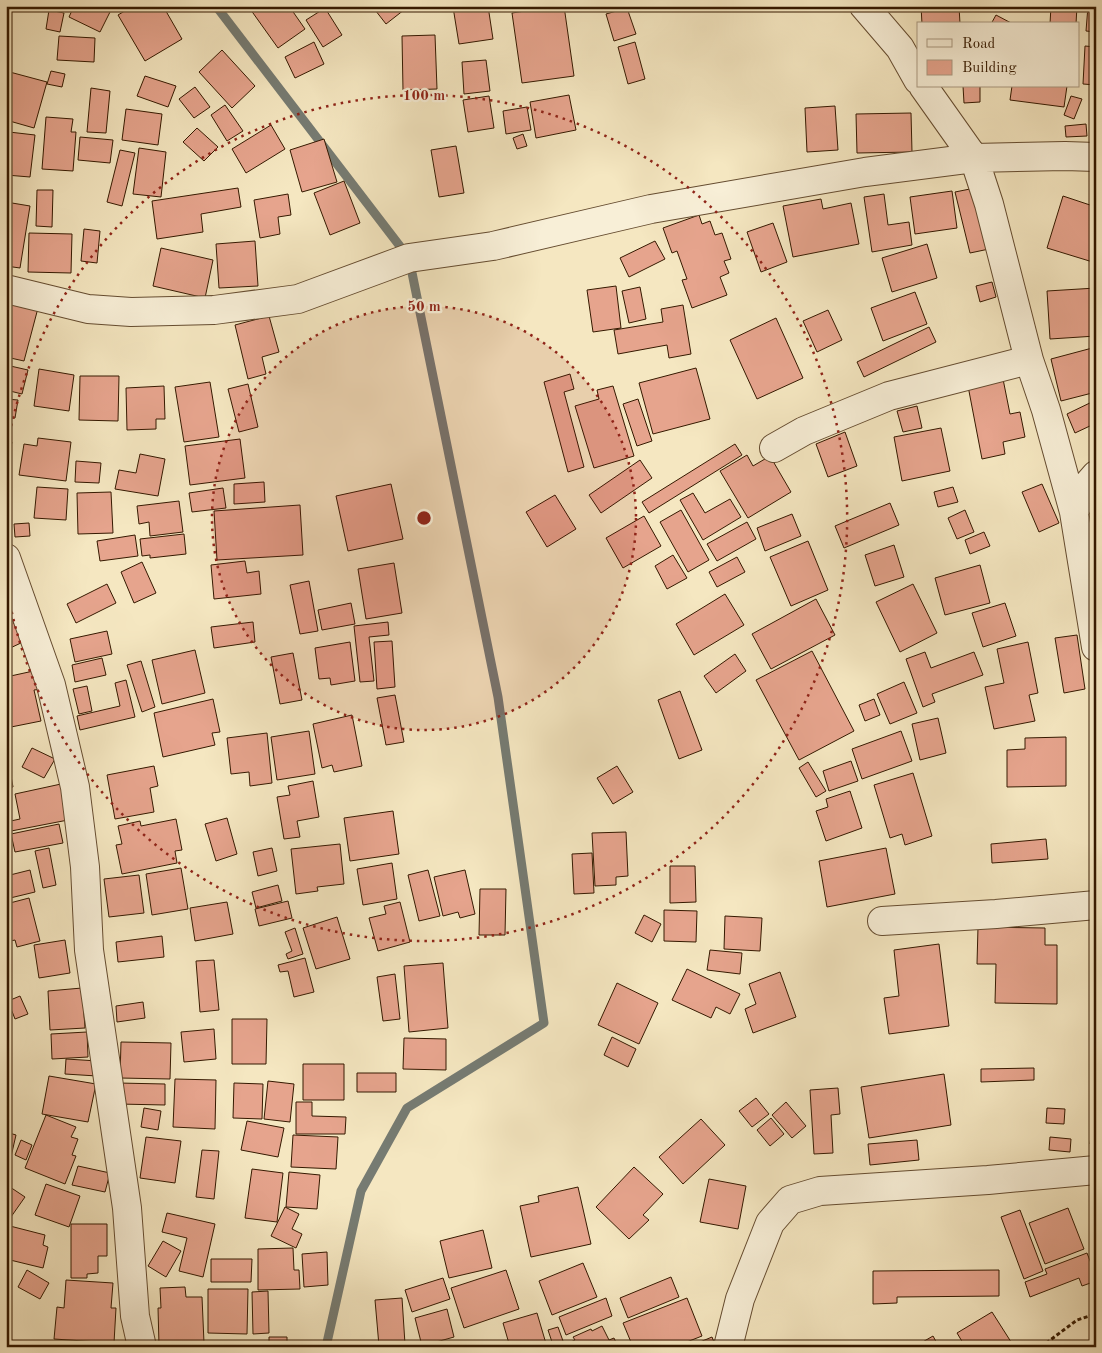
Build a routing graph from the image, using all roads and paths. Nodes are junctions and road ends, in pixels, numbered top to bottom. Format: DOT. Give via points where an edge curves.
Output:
graph roads {
  1 [pos="864,6"];
  2 [pos="917,78"];
  3 [pos="924,88"];
  4 [pos="974,158"];
  5 [pos="1096,158"];
  6 [pos="6,289"];
  7 [pos="1029,360"];
  8 [pos="774,448"];
  9 [pos="1096,475"];
  10 [pos="1074,512"];
  11 [pos="6,558"];
  12 [pos="1096,647"];
  13 [pos="1096,905"];
  14 [pos="882,921"];
  15 [pos="1096,1170"];
  16 [pos="1096,1314"];
  17 [pos="142,1347"];
  18 [pos="728,1347"];
  19 [pos="1041,1347"];
  1 -- 2 [label="street" via="900,48"];
  3 -- 4 [label="street"];
  4 -- 5 [label="street"];
  4 -- 6 [label="street" via="865,172 651,209 493,246 409,258 298,299 223,309 131,312 88,309"];
  4 -- 7 [label="street"];
  7 -- 8 [label="street" via="889,396 804,431"];
  7 -- 10 [label="street"];
  9 -- 10 [label="street"];
  10 -- 12 [label="street"];
  11 -- 17 [label="street" via="51,685 74,787 85,867 88,950 127,1208 135,1316"];
  13 -- 14 [label="street"];
  15 -- 18 [label="street" via="820,1191 790,1200 770,1223 740,1299"];
  16 -- 19 [label="path" via="1076,1320"];
}
